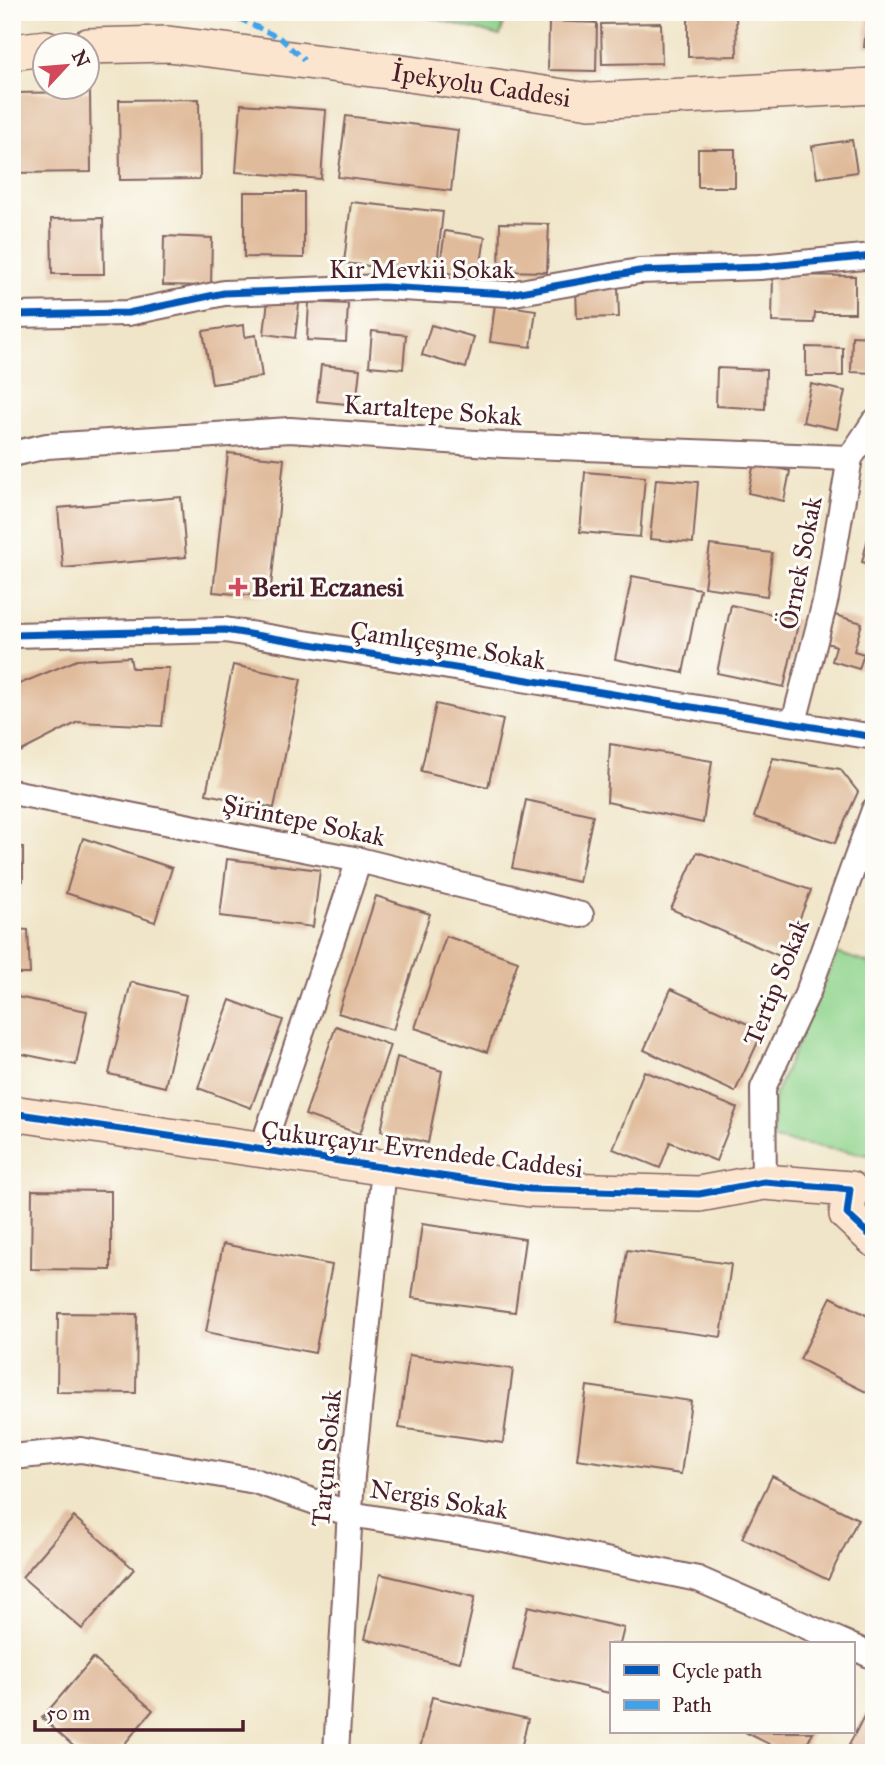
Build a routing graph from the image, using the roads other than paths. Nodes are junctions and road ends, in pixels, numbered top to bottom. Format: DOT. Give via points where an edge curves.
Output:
graph roads {
  1 [pos="102,46"];
  2 [pos="32,50"];
  3 [pos="12,52"];
  4 [pos="874,86"];
  5 [pos="874,256"];
  6 [pos="14,317"];
  7 [pos="874,422"];
  8 [pos="12,454"];
  9 [pos="850,458"];
  10 [pos="12,635"];
  11 [pos="794,722"];
  12 [pos="874,737"];
  13 [pos="12,792"];
  14 [pos="873,811"];
  15 [pos="359,860"];
  16 [pos="581,915"];
  17 [pos="12,1113"];
  18 [pos="261,1152"];
  19 [pos="384,1169"];
  20 [pos="764,1182"];
  21 [pos="874,1240"];
  22 [pos="12,1457"];
  23 [pos="350,1514"];
  24 [pos="842,1642"];
  25 [pos="854,1647"];
  26 [pos="874,1657"];
  27 [pos="336,1753"];
  1 -- 4 [label="street, İpekyolu Caddesi" via="168,44 590,101"];
  2 -- 3 [label="street"];
  5 -- 6 [label="street, Kır Mevkii Sokak" via="760,267 639,271 509,294 383,287 224,293 128,313"];
  7 -- 9 [label="street, Örnek Sokak"];
  8 -- 9 [label="street, Kartaltepe Sokak" via="47,446 290,430 504,445"];
  9 -- 11 [label="street, Örnek Sokak" via="826,598"];
  10 -- 11 [label="street, Çamlıçeşme Sokak" via="225,630"];
  11 -- 12 [label="street, Çamlıçeşme Sokak"];
  13 -- 15 [label="street, Şirintepe Sokak"];
  14 -- 20 [label="street, Tertip Sokak" via="808,992 763,1087"];
  15 -- 16 [label="street, Şirintepe Sokak"];
  15 -- 18 [label="street"];
  17 -- 18 [label="street, Çukurçayır Evrendede Caddesi"];
  18 -- 19 [label="street, Çukurçayır Evrendede Caddesi"];
  19 -- 20 [label="street, Çukurçayır Evrendede Caddesi" via="543,1190 699,1194"];
  19 -- 23 [label="street, Tarçın Sokak"];
  20 -- 21 [label="street, Çukurçayır Evrendede Caddesi" via="850,1189 847,1214"];
  22 -- 23 [label="street, Nergis Sokak" via="80,1450 255,1481"];
  23 -- 24 [label="street, Nergis Sokak" via="508,1539 698,1579"];
  23 -- 27 [label="street, Tarçın Sokak"];
  25 -- 26 [label="street"];
}
